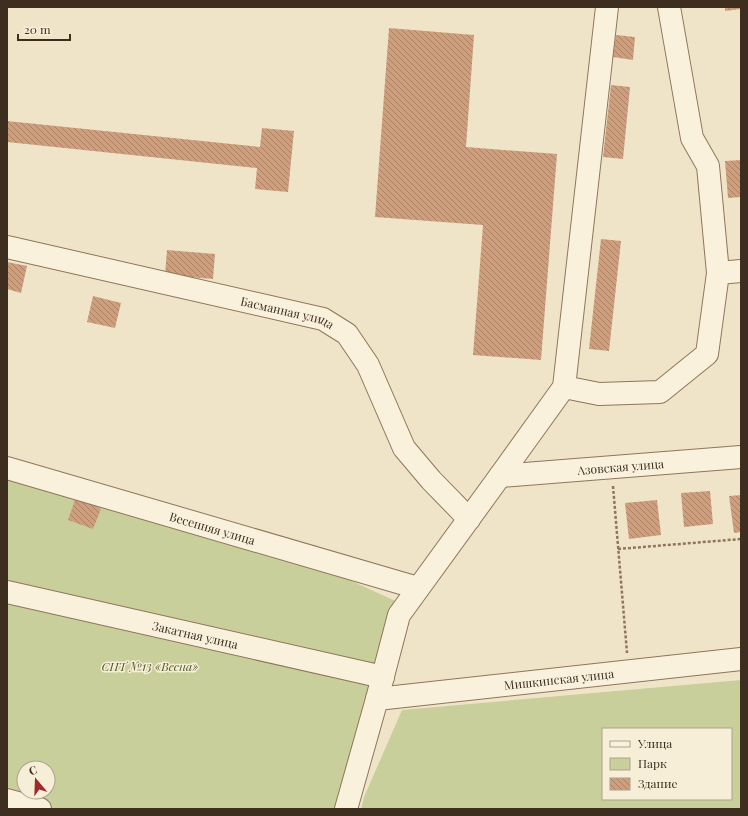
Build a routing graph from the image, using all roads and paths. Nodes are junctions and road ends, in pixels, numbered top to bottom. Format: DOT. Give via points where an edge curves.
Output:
graph roads {
  1 [pos="607,7"];
  2 [pos="669,7"];
  3 [pos="7,247"];
  4 [pos="741,271"];
  5 [pos="718,273"];
  6 [pos="564,387"];
  7 [pos="741,456"];
  8 [pos="612,467"];
  9 [pos="7,468"];
  10 [pos="500,476"];
  11 [pos="469,519"];
  12 [pos="741,539"];
  13 [pos="618,549"];
  14 [pos="418,588"];
  15 [pos="7,592"];
  16 [pos="741,659"];
  17 [pos="629,671"];
  18 [pos="383,677"];
  19 [pos="378,698"];
  20 [pos="7,800"];
  21 [pos="40,809"];
  22 [pos="346,809"];
  1 -- 6 [label="street"];
  2 -- 5 [label="street" via="692,138 708,166"];
  3 -- 11 [label="street, Басманная улица" via="322,319 347,334 368,365 404,448"];
  4 -- 5 [label="street"];
  5 -- 6 [label="street" via="707,354 660,392 599,394"];
  6 -- 10 [label="street"];
  7 -- 8 [label="street, Азовская улица"];
  8 -- 10 [label="street, Азовская улица"];
  8 -- 13 [label="path"];
  9 -- 14 [label="street, Весенняя улица"];
  10 -- 11 [label="street"];
  11 -- 14 [label="street"];
  12 -- 13 [label="path"];
  13 -- 17 [label="path"];
  14 -- 18 [label="street" via="399,615"];
  15 -- 18 [label="street, Закатная улица"];
  16 -- 17 [label="street, Мишкинская улица"];
  17 -- 19 [label="street, Мишкинская улица"];
  18 -- 19 [label="street"];
  19 -- 22 [label="street"];
  20 -- 21 [label="street"];
}
